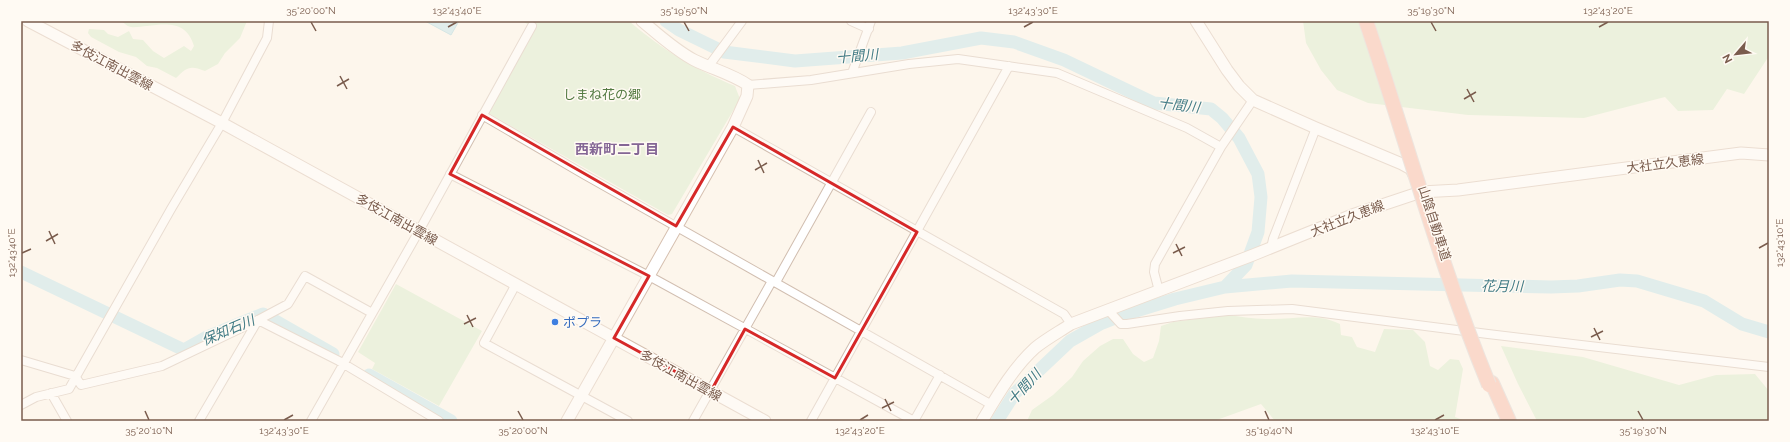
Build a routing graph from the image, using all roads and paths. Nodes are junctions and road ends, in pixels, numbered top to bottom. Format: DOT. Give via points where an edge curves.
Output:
graph roads {
  1 [pos="28,21"];
  2 [pos="269,21"];
  3 [pos="642,21"];
  4 [pos="742,21"];
  5 [pos="851,21"];
  6 [pos="1366,21"];
  7 [pos="1370,21"];
  8 [pos="1199,22"];
  9 [pos="870,25"];
  10 [pos="532,26"];
  11 [pos="1009,66"];
  12 [pos="708,67"];
  13 [pos="852,73"];
  14 [pos="748,86"];
  15 [pos="1254,100"];
  16 [pos="871,112"];
  17 [pos="482,115"];
  18 [pos="222,123"];
  19 [pos="733,127"];
  20 [pos="1316,128"];
  21 [pos="1221,147"];
  22 [pos="1769,155"];
  23 [pos="450,174"];
  24 [pos="832,183"];
  25 [pos="1421,192"];
  26 [pos="676,226"];
  27 [pos="419,231"];
  28 [pos="918,232"];
  29 [pos="1271,248"];
  30 [pos="649,276"];
  31 [pos="774,281"];
  32 [pos="516,284"];
  33 [pos="1159,291"];
  34 [pos="1109,311"];
  35 [pos="372,313"];
  36 [pos="258,320"];
  37 [pos="1071,324"];
  38 [pos="745,329"];
  39 [pos="861,330"];
  40 [pos="614,338"];
  41 [pos="21,360"];
  42 [pos="343,364"];
  43 [pos="1769,367"];
  44 [pos="940,375"];
  45 [pos="75,376"];
  46 [pos="835,378"];
  47 [pos="1490,384"];
  48 [pos="711,391"];
  49 [pos="51,393"];
  50 [pos="581,395"];
  51 [pos="992,404"];
  52 [pos="21,405"];
  53 [pos="67,421"];
  54 [pos="198,421"];
  55 [pos="311,421"];
  56 [pos="439,421"];
  57 [pos="567,421"];
  58 [pos="628,421"];
  59 [pos="693,421"];
  60 [pos="765,421"];
  61 [pos="811,421"];
  62 [pos="982,421"];
  63 [pos="1503,421"];
  64 [pos="1509,421"];
  1 -- 18 [label="main road, 多伎江南出雲線"];
  2 -- 18 [label="street" via="268,38"];
  3 -- 12 [label="main road" via="674,48"];
  4 -- 12 [label="street"];
  5 -- 9 [label="street"];
  6 -- 47 [label="highway, 山陰自動車道, bridge" via="1434,234 1466,327"];
  7 -- 47 [label="highway, 山陰自動車道"];
  8 -- 15 [label="main road" via="1226,70"];
  9 -- 13 [label="street"];
  10 -- 17 [label="street"];
  11 -- 13 [label="street" via="958,59"];
  11 -- 21 [label="street" via="1057,73 1187,128"];
  11 -- 28 [label="street"];
  12 -- 14 [label="main road" via="741,80"];
  13 -- 14 [label="street"];
  14 -- 19 [label="main road" via="747,96"];
  15 -- 20 [label="main road"];
  15 -- 21 [label="street"];
  16 -- 24 [label="street"];
  17 -- 23 [label="street"];
  17 -- 26 [label="street"];
  18 -- 27 [label="main road, 多伎江南出雲線"];
  18 -- 45 [label="street"];
  19 -- 24 [label="street"];
  19 -- 26 [label="main road"];
  20 -- 25 [label="main road" via="1402,164 1416,177"];
  20 -- 29 [label="street"];
  21 -- 33 [label="street" via="1155,264 1154,272"];
  22 -- 25 [label="main road, 大社立久恵線" via="1741,153 1458,190"];
  23 -- 27 [label="street"];
  23 -- 30 [label="street"];
  24 -- 28 [label="street"];
  24 -- 31 [label="street"];
  25 -- 29 [label="main road, 大社立久恵線" via="1352,215"];
  26 -- 30 [label="main road"];
  26 -- 31 [label="street"];
  27 -- 32 [label="main road, 多伎江南出雲線"];
  27 -- 35 [label="street"];
  28 -- 37 [label="street" via="1064,314"];
  28 -- 39 [label="street"];
  29 -- 33 [label="main road, 大社立久恵線"];
  30 -- 38 [label="street"];
  30 -- 40 [label="main road"];
  31 -- 38 [label="street"];
  31 -- 39 [label="street"];
  32 -- 40 [label="main road, 多伎江南出雲線"];
  32 -- 50 [label="street" via="484,343"];
  33 -- 34 [label="main road, 大社立久恵線"];
  34 -- 37 [label="main road, 大社立久恵線"];
  34 -- 43 [label="street" via="1121,324 1127,324 1228,311 1292,309"];
  35 -- 36 [label="street" via="305,276 288,304"];
  35 -- 42 [label="street"];
  36 -- 42 [label="street"];
  36 -- 45 [label="street" via="162,366 81,385"];
  36 -- 54 [label="street"];
  37 -- 51 [label="main road, 大社立久恵線" via="1034,349 1006,382"];
  38 -- 46 [label="street"];
  38 -- 48 [label="street"];
  39 -- 44 [label="street"];
  39 -- 46 [label="street"];
  40 -- 48 [label="main road, 多伎江南出雲線"];
  40 -- 50 [label="main road"];
  41 -- 45 [label="street"];
  42 -- 55 [label="street"];
  42 -- 56 [label="street"];
  44 -- 46 [label="street" via="914,421"];
  44 -- 51 [label="street"];
  45 -- 49 [label="street" via="69,389"];
  46 -- 61 [label="street"];
  47 -- 63 [label="highway, 山陰自動車道"];
  47 -- 64 [label="highway, 山陰自動車道"];
  48 -- 59 [label="street"];
  48 -- 60 [label="main road, 多伎江南出雲線"];
  49 -- 52 [label="street"];
  49 -- 53 [label="street"];
  50 -- 57 [label="main road"];
  50 -- 58 [label="street"];
  51 -- 62 [label="main road, 大社立久恵線"];
}
